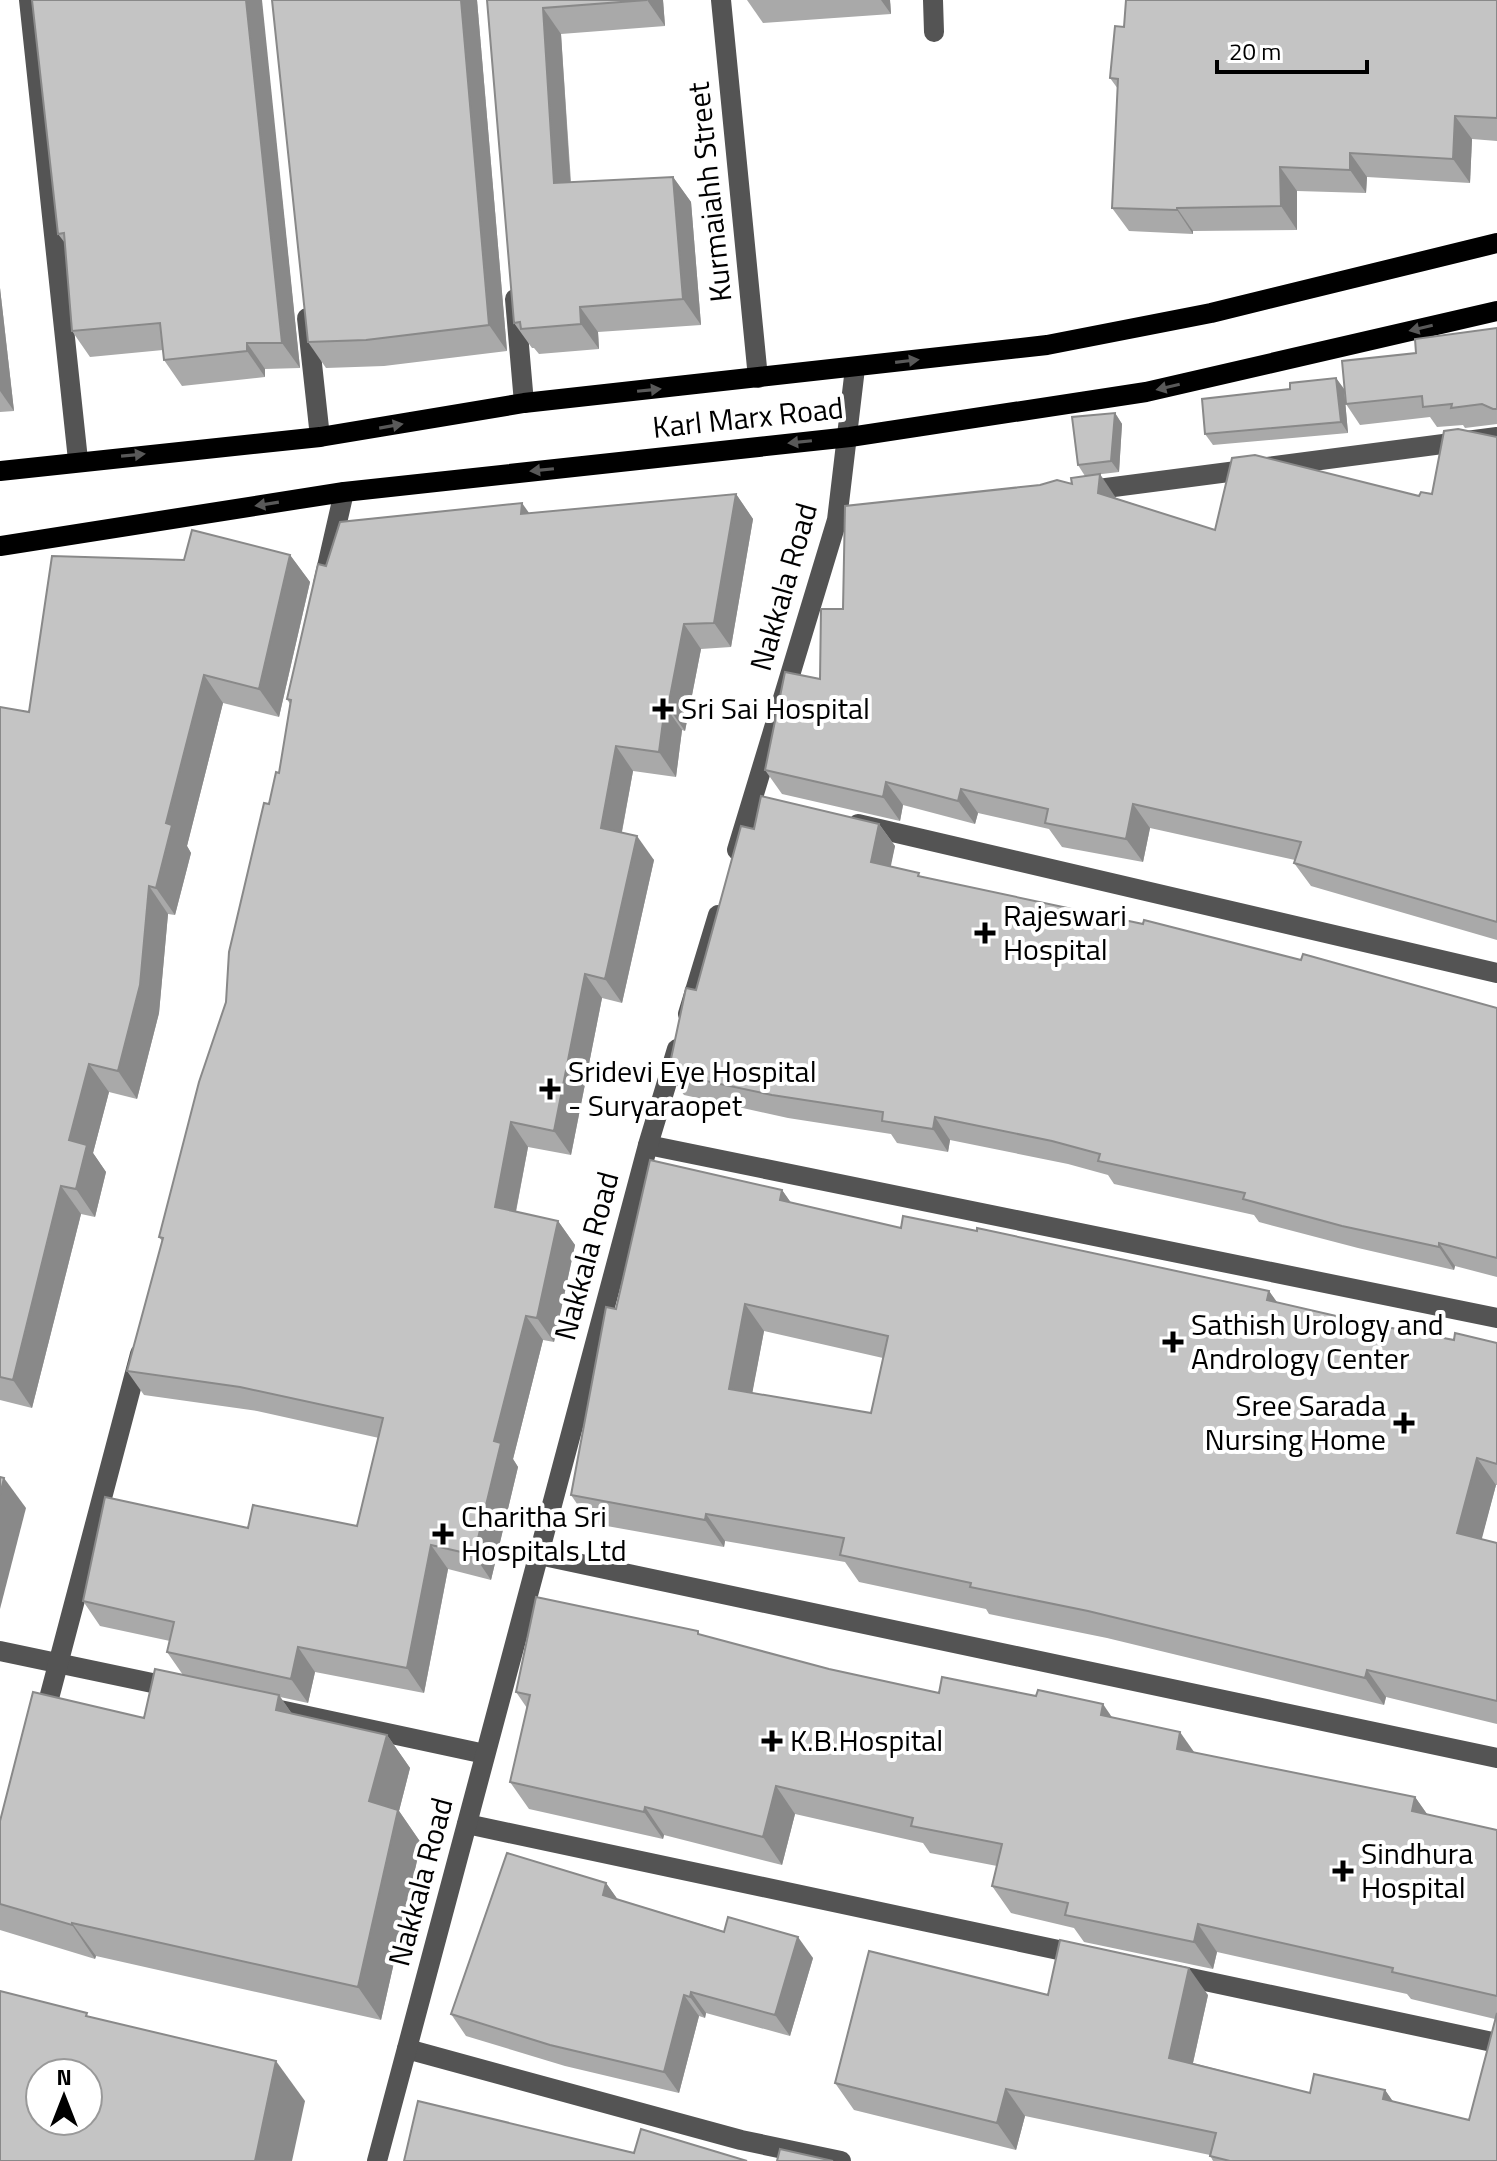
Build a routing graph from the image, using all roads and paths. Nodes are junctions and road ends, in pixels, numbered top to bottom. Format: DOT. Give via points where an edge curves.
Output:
graph roads {
  1 [pos="29,0"];
  2 [pos="721,0"];
  3 [pos="933,0"];
  4 [pos="934,32"];
  5 [pos="1497,243"];
  6 [pos="513,279"];
  7 [pos="305,297"];
  8 [pos="1497,311"];
  9 [pos="855,368"];
  10 [pos="758,378"];
  11 [pos="524,403"];
  12 [pos="320,437"];
  13 [pos="850,437"];
  14 [pos="1497,437"];
  15 [pos="78,460"];
  16 [pos="0,471"];
  17 [pos="344,492"];
  18 [pos="1068,492"];
  19 [pos="0,546"];
  20 [pos="319,600"];
  21 [pos="830,818"];
  22 [pos="1497,973"];
  23 [pos="648,1145"];
  24 [pos="1497,1318"];
  25 [pos="146,1333"];
  26 [pos="539,1555"];
  27 [pos="0,1651"];
  28 [pos="57,1663"];
  29 [pos="195,1692"];
  30 [pos="241,1702"];
  31 [pos="38,1739"];
  32 [pos="485,1754"];
  33 [pos="1497,1758"];
  34 [pos="467,1824"];
  35 [pos="1107,1960"];
  36 [pos="1154,1970"];
  37 [pos="1497,2043"];
  38 [pos="407,2049"];
  39 [pos="377,2161"];
  40 [pos="841,2161"];
  1 -- 15 [label="street"];
  2 -- 10 [label="street, Kurmaiahh Street"];
  3 -- 4 [label="street"];
  9 -- 5 [label="main road, Karl Marx Road, one-way" via="1047,345 1211,313"];
  6 -- 11 [label="street"];
  7 -- 12 [label="street"];
  8 -- 13 [label="main road, Karl Marx Road, one-way" via="1146,392"];
  9 -- 10 [label="main road, Karl Marx Road"];
  9 -- 13 [label="street, Nakkala Road"];
  11 -- 10 [label="main road, Karl Marx Road, one-way"];
  12 -- 11 [label="main road, Karl Marx Road, one-way"];
  15 -- 12 [label="main road, Karl Marx Road, one-way"];
  13 -- 17 [label="main road, Karl Marx Road, one-way"];
  13 -- 23 [label="street, Nakkala Road" via="844,520 760,802 728,882"];
  14 -- 18 [label="street"];
  15 -- 16 [label="main road, Karl Marx Road"];
  17 -- 19 [label="main road, Karl Marx Road, one-way"];
  17 -- 20 [label="street"];
  21 -- 22 [label="street"];
  23 -- 24 [label="street"];
  23 -- 26 [label="street, Nakkala Road"];
  25 -- 28 [label="street"];
  26 -- 32 [label="street, Nakkala Road"];
  26 -- 33 [label="street"];
  27 -- 28 [label="street"];
  28 -- 29 [label="street"];
  28 -- 31 [label="street"];
  30 -- 32 [label="street"];
  32 -- 34 [label="street, Nakkala Road"];
  34 -- 35 [label="street"];
  34 -- 38 [label="street, Nakkala Road"];
  36 -- 37 [label="street"];
  38 -- 39 [label="street, Nakkala Road"];
  38 -- 40 [label="street" via="741,2140"];
}
